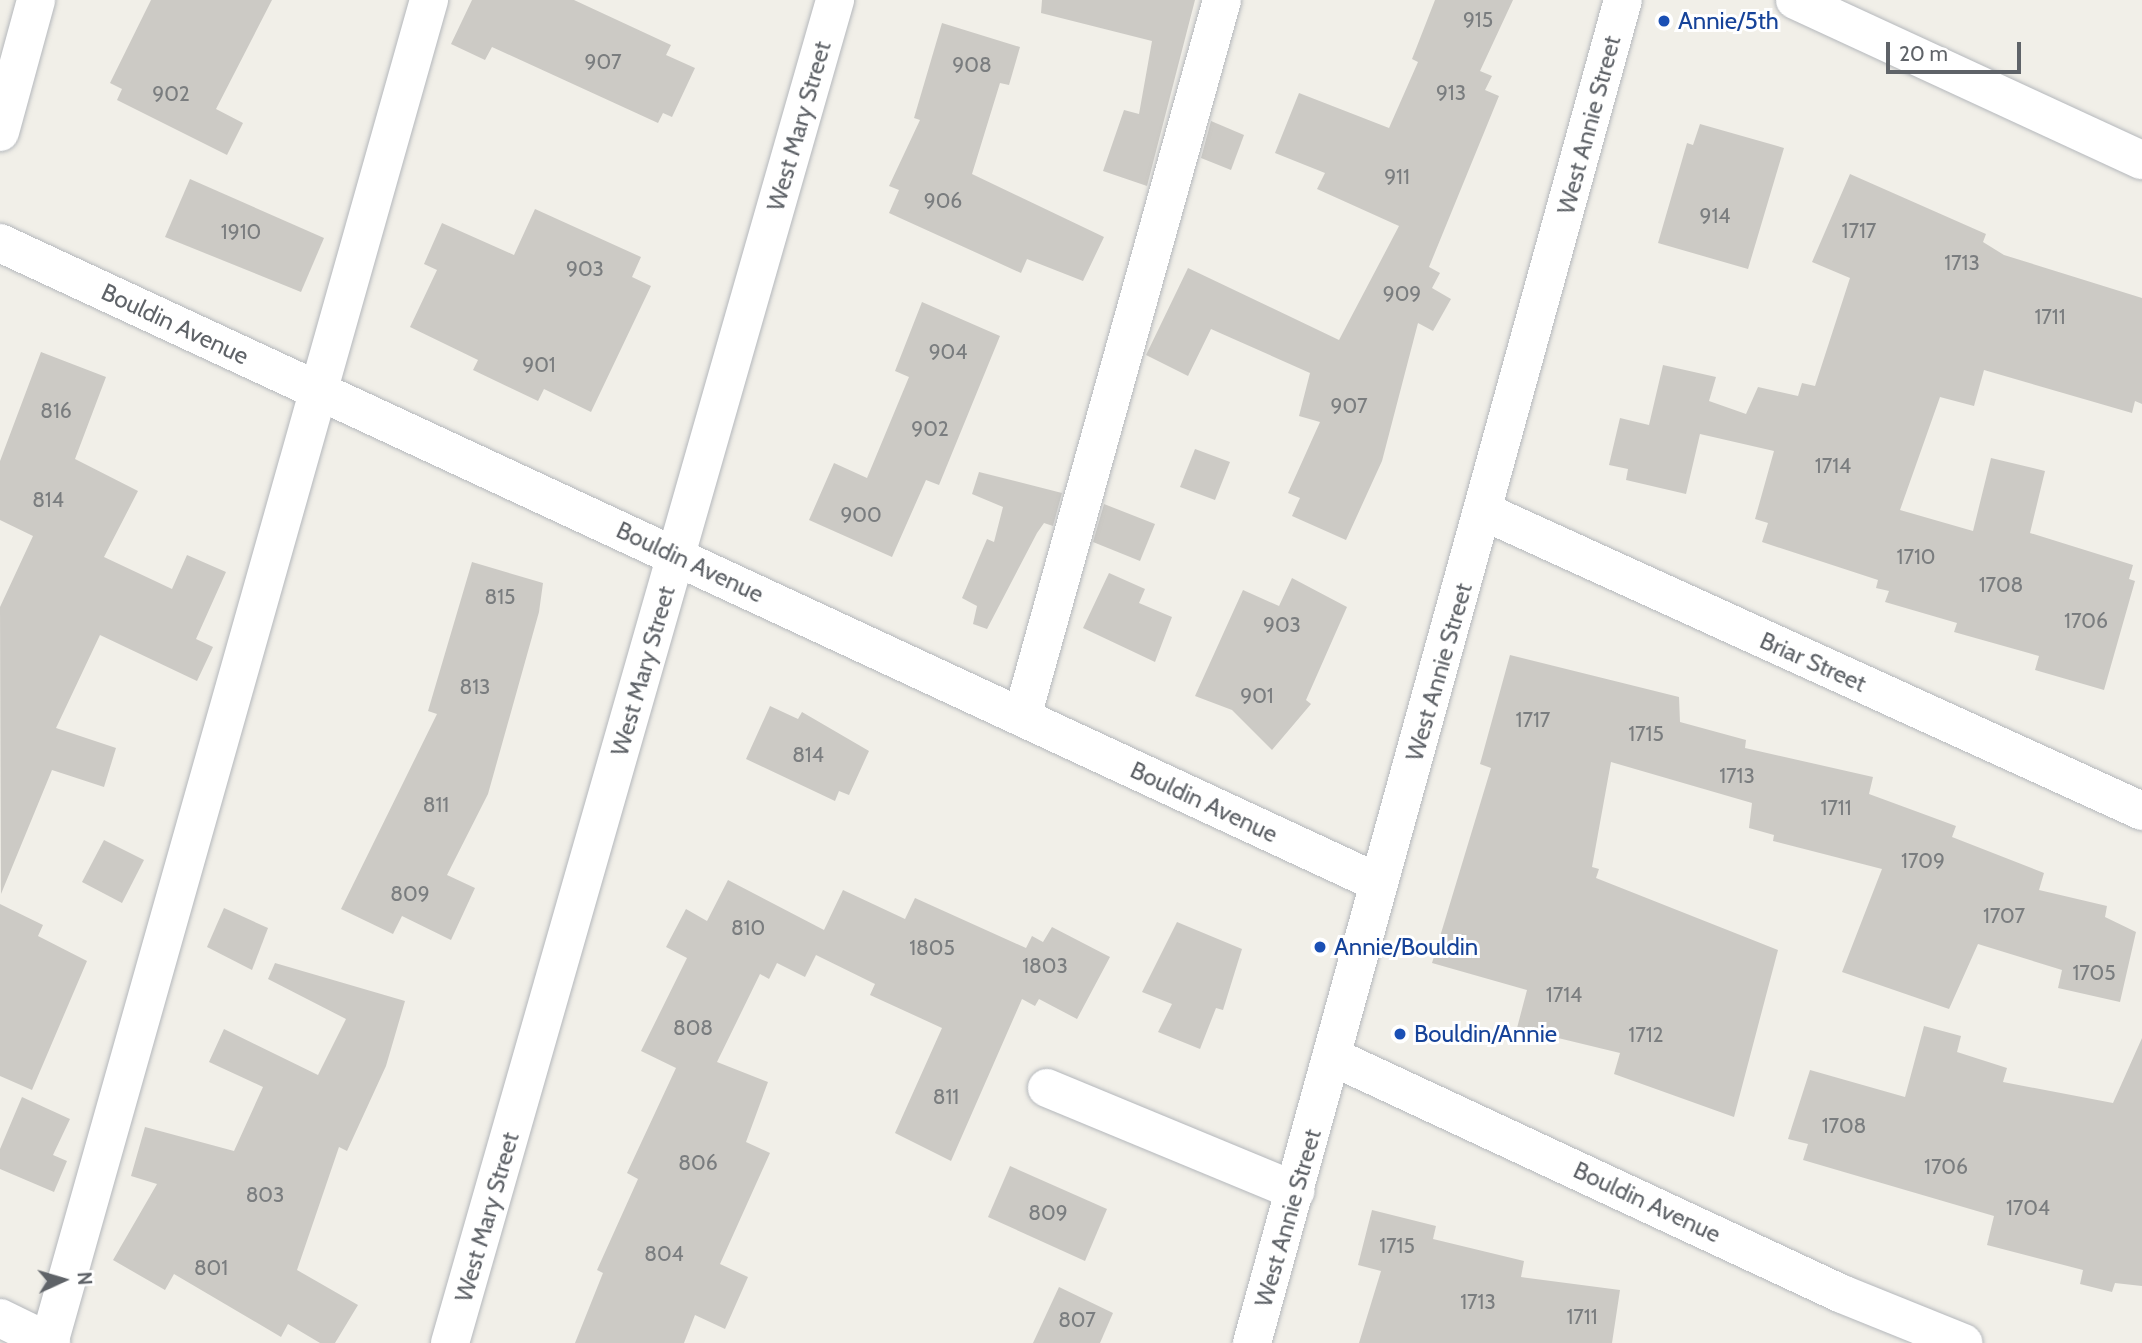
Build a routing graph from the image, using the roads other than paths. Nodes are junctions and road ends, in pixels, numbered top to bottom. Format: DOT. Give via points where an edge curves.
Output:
graph roads {
  1 [pos="36,0"];
  2 [pos="429,0"];
  3 [pos="835,0"];
  4 [pos="1222,0"];
  5 [pos="1623,0"];
  6 [pos="1794,0"];
  7 [pos="0,132"];
  8 [pos="2142,160"];
  9 [pos="0,243"];
  10 [pos="320,391"];
  11 [pos="1485,512"];
  12 [pos="676,555"];
  13 [pos="1021,717"];
  14 [pos="2142,811"];
  15 [pos="1379,883"];
  16 [pos="1333,1057"];
  17 [pos="1047,1088"];
  18 [pos="1296,1191"];
  19 [pos="0,1318"];
  20 [pos="50,1343"];
  21 [pos="450,1343"];
  22 [pos="1252,1343"];
  23 [pos="1962,1343"];
  1 -- 7 [label="street"];
  2 -- 10 [label="street"];
  3 -- 12 [label="street, West Mary Street"];
  4 -- 13 [label="street"];
  5 -- 11 [label="street, West Annie Street"];
  6 -- 8 [label="street"];
  9 -- 10 [label="street, Bouldin Avenue"];
  10 -- 12 [label="street, Bouldin Avenue"];
  10 -- 20 [label="street"];
  11 -- 14 [label="street, Briar Street"];
  11 -- 15 [label="street, West Annie Street"];
  12 -- 13 [label="street, Bouldin Avenue"];
  12 -- 21 [label="street, West Mary Street"];
  13 -- 15 [label="street, Bouldin Avenue"];
  15 -- 16 [label="street, West Annie Street"];
  16 -- 18 [label="street, West Annie Street"];
  16 -- 23 [label="street, Bouldin Avenue" via="1842,1294"];
  17 -- 18 [label="street"];
  18 -- 22 [label="street, West Annie Street"];
  19 -- 20 [label="street"];
}
